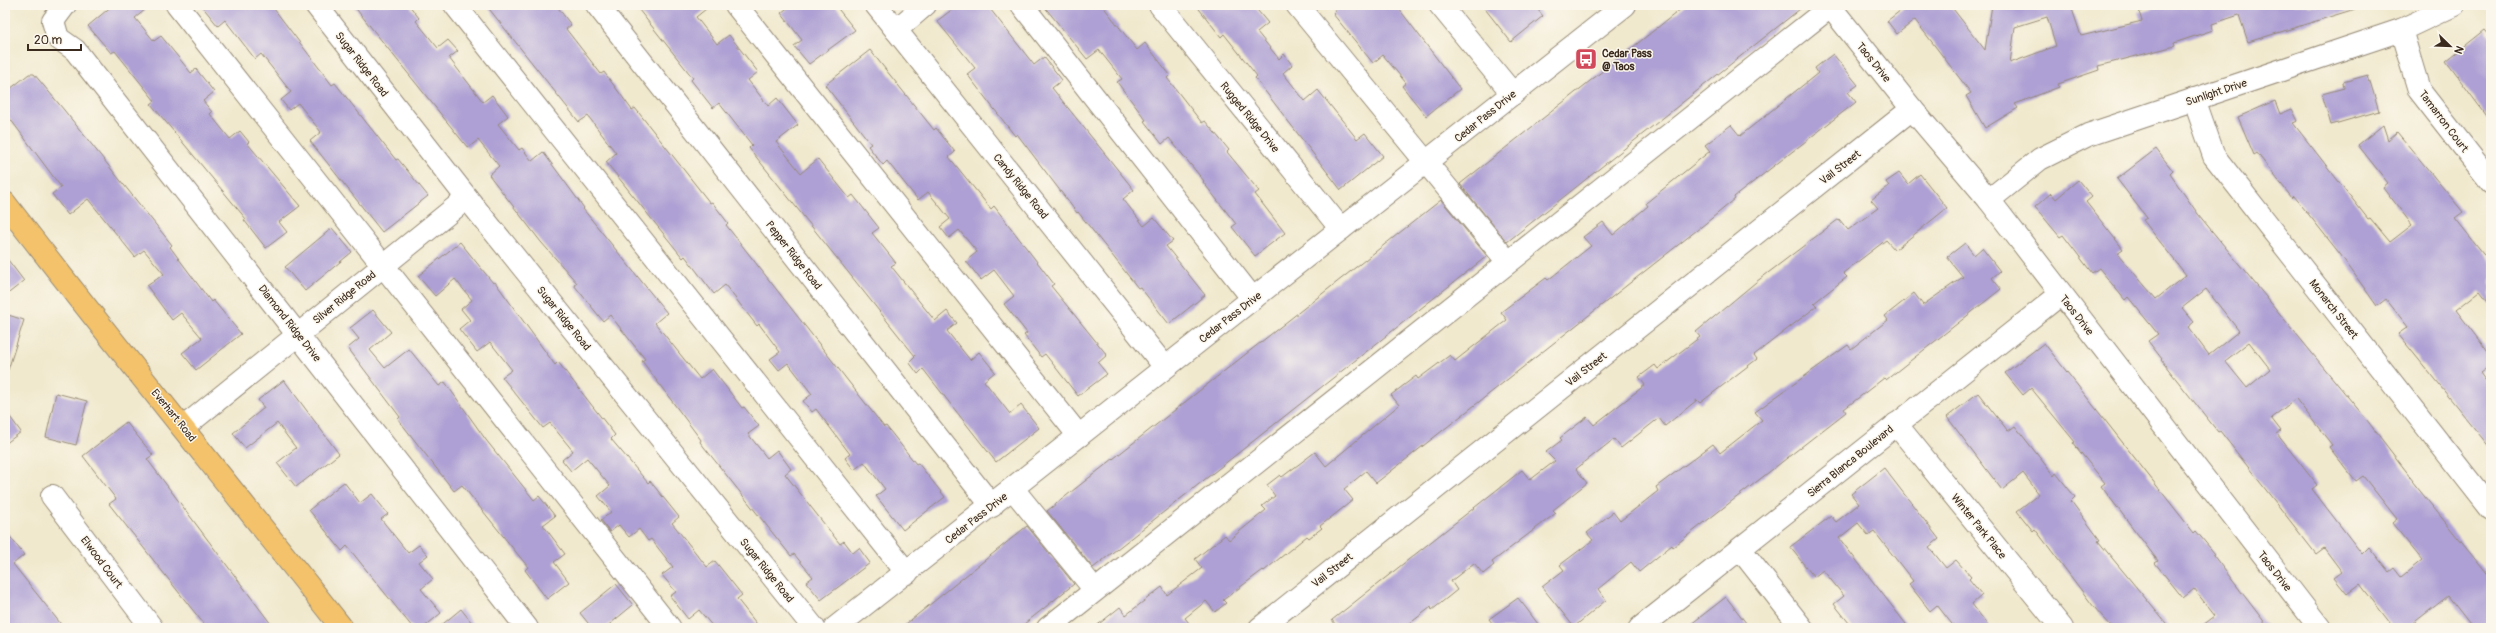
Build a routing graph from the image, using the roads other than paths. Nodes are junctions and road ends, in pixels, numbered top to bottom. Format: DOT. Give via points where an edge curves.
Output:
graph roads {
  1 [pos="177,5"];
  2 [pos="316,5"];
  3 [pos="455,5"];
  4 [pos="597,5"];
  5 [pos="736,5"];
  6 [pos="876,5"];
  7 [pos="925,5"];
  8 [pos="1022,5"];
  9 [pos="1160,5"];
  10 [pos="1297,5"];
  11 [pos="1440,5"];
  12 [pos="1624,5"];
  13 [pos="2454,5"];
  14 [pos="1830,6"];
  15 [pos="59,13"];
  16 [pos="896,30"];
  17 [pos="2401,30"];
  18 [pos="1513,94"];
  19 [pos="2194,99"];
  20 [pos="1912,109"];
  21 [pos="1427,162"];
  22 [pos="2491,182"];
  23 [pos="467,198"];
  24 [pos="1989,200"];
  25 [pos="5,203"];
  26 [pos="1341,229"];
  27 [pos="1508,262"];
  28 [pos="384,265"];
  29 [pos="2061,294"];
  30 [pos="1253,299"];
  31 [pos="299,334"];
  32 [pos="1165,367"];
  33 [pos="1896,424"];
  34 [pos="184,427"];
  35 [pos="1078,436"];
  36 [pos="1013,488"];
  37 [pos="52,496"];
  38 [pos="992,506"];
  39 [pos="2491,509"];
  40 [pos="1741,550"];
  41 [pos="907,573"];
  42 [pos="1095,590"];
  43 [pos="152,628"];
  44 [pos="342,628"];
  45 [pos="527,628"];
  46 [pos="670,628"];
  47 [pos="814,628"];
  48 [pos="835,628"];
  49 [pos="1048,628"];
  50 [pos="1260,628"];
  51 [pos="1640,628"];
  52 [pos="1802,628"];
  53 [pos="2062,628"];
  54 [pos="2320,628"];
  1 -- 28 [label="street"];
  2 -- 23 [label="street, Sugar Ridge Road"];
  3 -- 41 [label="street"];
  4 -- 38 [label="street, Pepper Ridge Road"];
  5 -- 35 [label="street"];
  6 -- 16 [label="street, Candy Ridge Road"];
  7 -- 16 [label="street"];
  8 -- 30 [label="street"];
  9 -- 26 [label="street, Rugged Ridge Drive"];
  10 -- 21 [label="street"];
  11 -- 18 [label="street"];
  12 -- 18 [label="street, Cedar Pass Drive"];
  13 -- 17 [label="street, Sunlight Drive"];
  14 -- 20 [label="street, Taos Drive"];
  14 -- 27 [label="street"];
  15 -- 31 [label="street, Diamond Ridge Drive" via="58,38 75,50"];
  16 -- 32 [label="street, Candy Ridge Road"];
  17 -- 19 [label="street, Sunlight Drive"];
  17 -- 22 [label="street, Tamarron Court" via="2418,90"];
  18 -- 21 [label="street, Cedar Pass Drive"];
  19 -- 24 [label="street, Sunlight Drive" via="2088,135 2040,159"];
  19 -- 39 [label="street, Monarch Street" via="2214,156"];
  20 -- 24 [label="street, Taos Drive"];
  20 -- 50 [label="street, Vail Street"];
  21 -- 26 [label="street, Cedar Pass Drive"];
  21 -- 27 [label="street"];
  23 -- 28 [label="street, Silver Ridge Road"];
  23 -- 47 [label="street, Sugar Ridge Road"];
  24 -- 29 [label="street, Taos Drive"];
  25 -- 34 [label="main road, Everhart Road" via="102,329"];
  26 -- 30 [label="street, Cedar Pass Drive"];
  27 -- 42 [label="street"];
  28 -- 31 [label="street, Silver Ridge Road"];
  28 -- 46 [label="street"];
  29 -- 33 [label="street, Sierra Blanca Boulevard"];
  29 -- 54 [label="street, Taos Drive"];
  30 -- 32 [label="street, Cedar Pass Drive"];
  31 -- 34 [label="street, Silver Ridge Road"];
  31 -- 45 [label="street, Diamond Ridge Drive"];
  32 -- 35 [label="street, Cedar Pass Drive"];
  33 -- 40 [label="street, Sierra Blanca Boulevard"];
  33 -- 53 [label="street, Winter Park Place"];
  34 -- 44 [label="main road, Everhart Road"];
  35 -- 36 [label="street, Cedar Pass Drive"];
  36 -- 38 [label="street, Cedar Pass Drive"];
  36 -- 42 [label="street"];
  37 -- 43 [label="street, Elwood Court"];
  38 -- 41 [label="street, Cedar Pass Drive"];
  40 -- 51 [label="street, Sierra Blanca Boulevard"];
  40 -- 52 [label="street"];
  41 -- 48 [label="street, Cedar Pass Drive"];
  42 -- 49 [label="street"];
}
